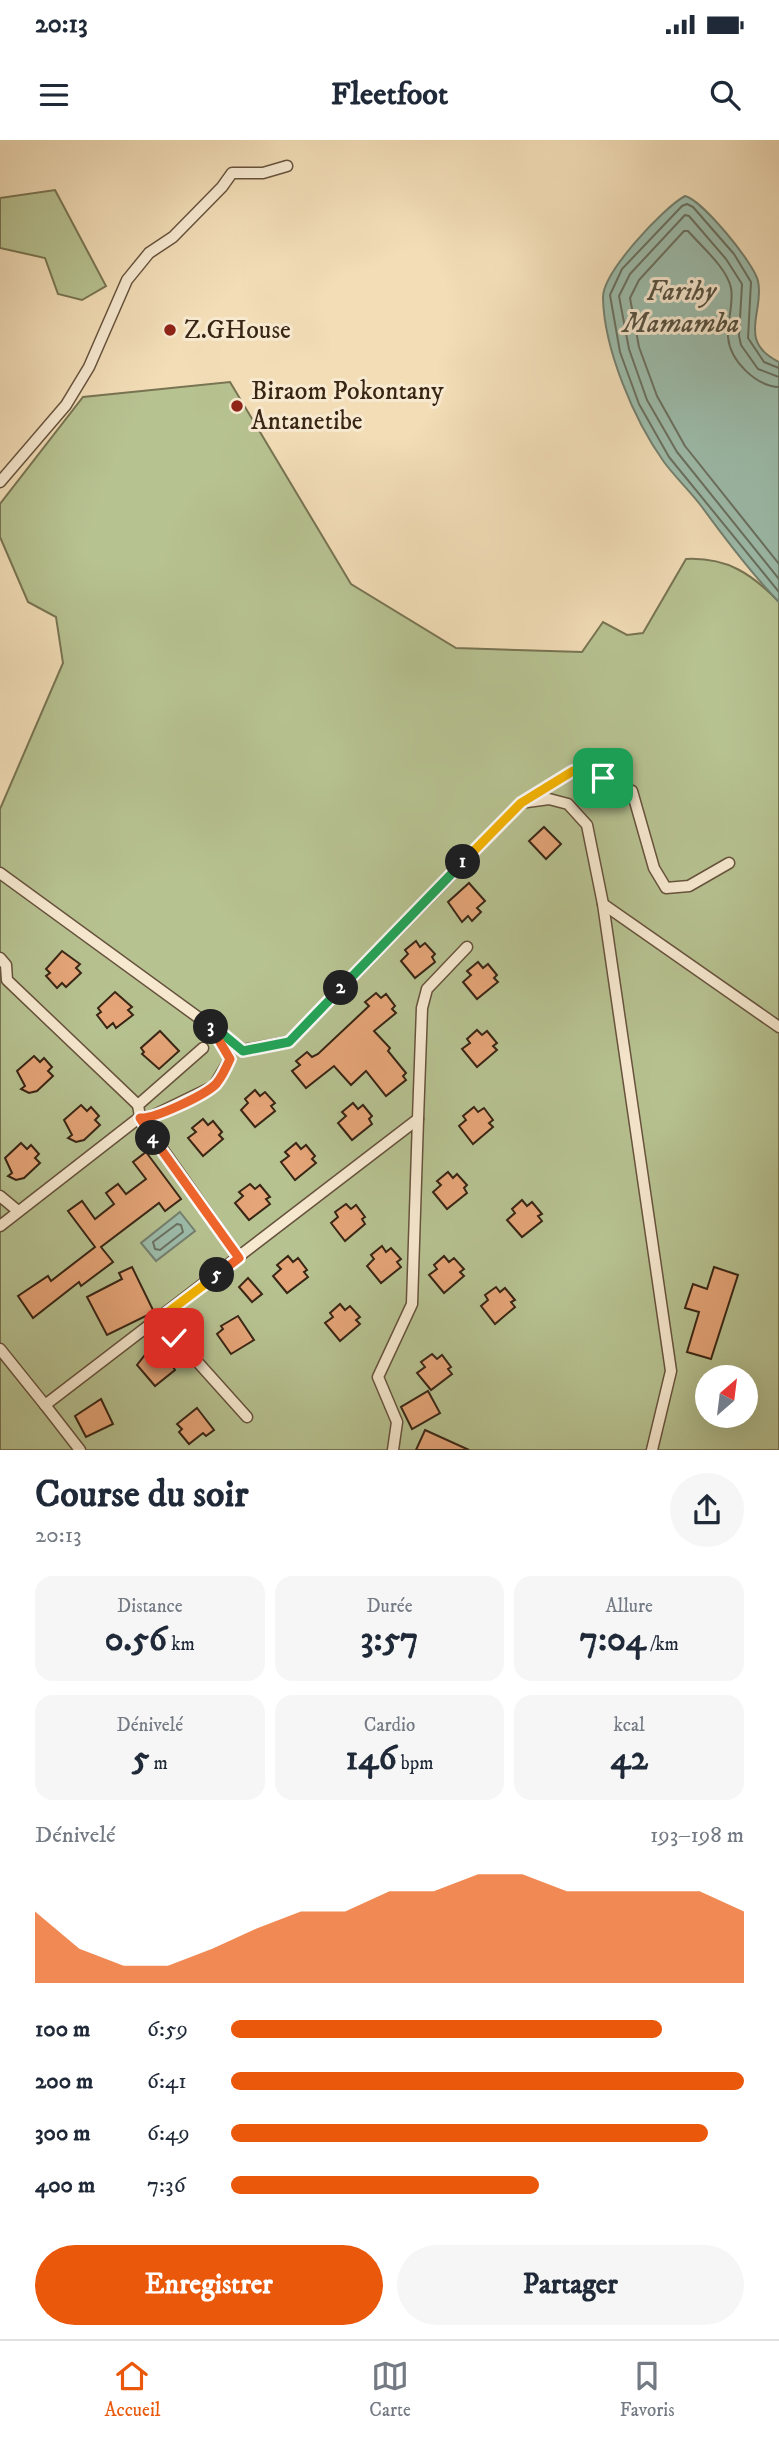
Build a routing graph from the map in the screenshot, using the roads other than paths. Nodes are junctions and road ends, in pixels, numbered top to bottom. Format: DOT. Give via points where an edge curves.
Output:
graph roads {
  1 [pos="287,166"];
  2 [pos="0,482"];
  3 [pos="521,803"];
  4 [pos="729,863"];
  5 [pos="0,873"];
  6 [pos="603,904"];
  7 [pos="467,947"];
  8 [pos="0,958"];
  9 [pos="4,981"];
  10 [pos="207,1021"];
  11 [pos="779,1027"];
  12 [pos="204,1048"];
  13 [pos="138,1105"];
  14 [pos="140,1118"];
  15 [pos="418,1119"];
  16 [pos="0,1196"];
  17 [pos="18,1211"];
  18 [pos="0,1226"];
  19 [pos="239,1258"];
  20 [pos="159,1319"];
  21 [pos="0,1349"];
  22 [pos="45,1405"];
  23 [pos="247,1417"];
  24 [pos="80,1450"];
  25 [pos="393,1450"];
  26 [pos="652,1450"];
  1 -- 2 [label="street" via="263,173 232,173 173,237 149,253 127,280 89,367 66,405"];
  3 -- 4 [label="street" via="573,771 603,778 632,791 654,868 666,888 689,886"];
  3 -- 6 [label="street" via="549,799 568,804 587,825"];
  3 -- 10 [label="street" via="289,1042 243,1051"];
  5 -- 10 [label="street"];
  6 -- 11 [label="street"];
  6 -- 26 [label="street" via="671,1371"];
  7 -- 15 [label="street" via="427,989 422,1008"];
  8 -- 9 [label="street" via="6,965"];
  9 -- 13 [label="street"];
  10 -- 14 [label="street" via="230,1059 215,1086"];
  12 -- 13 [label="street"];
  13 -- 14 [label="street"];
  14 -- 17 [label="street"];
  14 -- 19 [label="street"];
  15 -- 19 [label="street"];
  15 -- 25 [label="street" via="412,1304 378,1377 397,1422"];
  16 -- 17 [label="street"];
  17 -- 18 [label="street"];
  19 -- 20 [label="street"];
  20 -- 22 [label="street"];
  20 -- 23 [label="street"];
  21 -- 22 [label="street"];
  22 -- 24 [label="street"];
}
